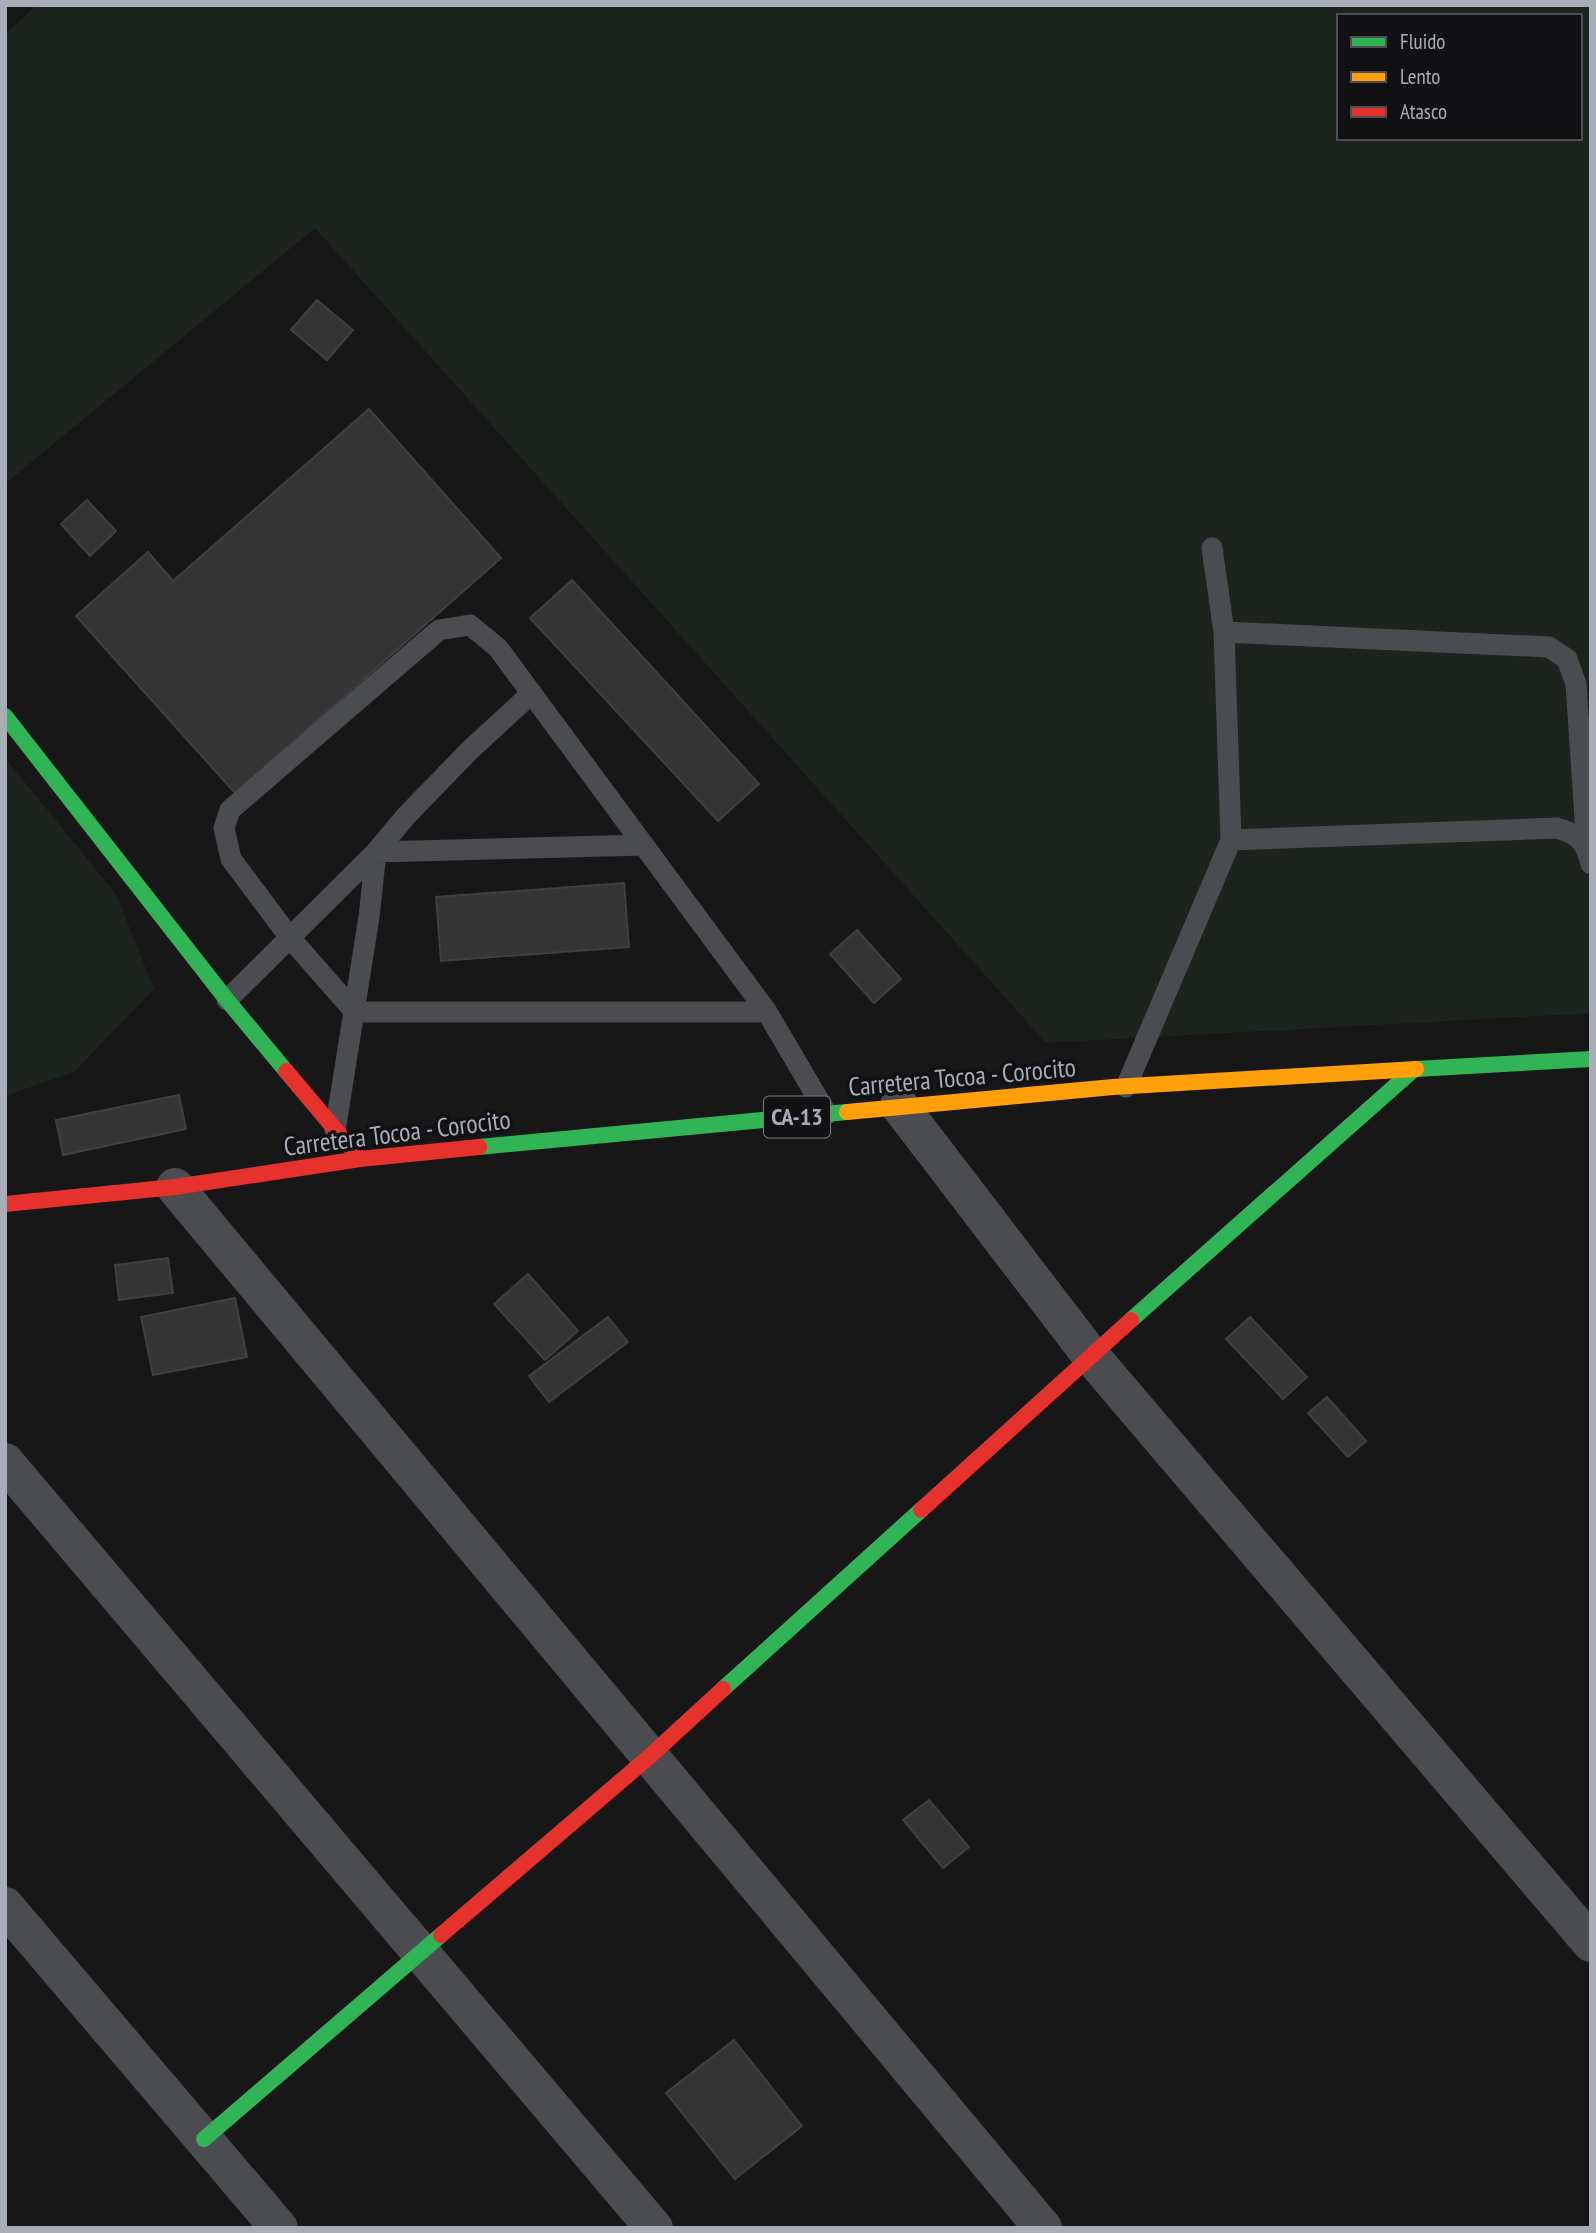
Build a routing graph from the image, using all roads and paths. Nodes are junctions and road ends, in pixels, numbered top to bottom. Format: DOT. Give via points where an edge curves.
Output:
graph roads {
  1 [pos="1212,548"];
  2 [pos="1224,632"];
  3 [pos="532,693"];
  4 [pos="5,716"];
  5 [pos="1230,840"];
  6 [pos="644,845"];
  7 [pos="376,852"];
  8 [pos="1589,856"];
  9 [pos="291,939"];
  10 [pos="227,1000"];
  11 [pos="355,1013"];
  12 [pos="767,1013"];
  13 [pos="1591,1059"];
  14 [pos="1412,1071"];
  15 [pos="1126,1087"];
  16 [pos="900,1105"];
  17 [pos="827,1114"];
  18 [pos="335,1131"];
  19 [pos="360,1159"];
  20 [pos="175,1187"];
  21 [pos="5,1204"];
  22 [pos="1091,1356"];
  23 [pos="5,1462"];
  24 [pos="650,1756"];
  25 [pos="5,1906"];
  26 [pos="1591,1943"];
  27 [pos="422,1954"];
  28 [pos="204,2139"];
  29 [pos="279,2228"];
  30 [pos="654,2228"];
  31 [pos="1043,2228"];
  1 -- 2 [label="lane"];
  2 -- 5 [label="lane"];
  2 -- 8 [label="lane" via="1549,647 1567,659 1576,684"];
  3 -- 6 [label="lane"];
  3 -- 7 [label="lane" via="470,750"];
  3 -- 9 [label="lane" via="498,648 470,625 439,629 230,810 224,828 231,859"];
  4 -- 10 [label="street"];
  5 -- 8 [label="lane" via="1557,828 1574,833"];
  5 -- 15 [label="lane"];
  6 -- 7 [label="lane"];
  6 -- 12 [label="lane"];
  7 -- 9 [label="lane"];
  7 -- 11 [label="lane"];
  9 -- 10 [label="lane"];
  9 -- 11 [label="lane"];
  10 -- 18 [label="street"];
  11 -- 12 [label="lane"];
  11 -- 18 [label="lane"];
  12 -- 17 [label="lane"];
  13 -- 14 [label="street, Carretera Tocoa - Corocito / CA-13"];
  14 -- 15 [label="street, Carretera Tocoa - Corocito / CA-13"];
  14 -- 22 [label="street"];
  15 -- 16 [label="street, Carretera Tocoa - Corocito / CA-13"];
  16 -- 17 [label="street, Carretera Tocoa - Corocito / CA-13"];
  16 -- 22 [label="street"];
  17 -- 19 [label="street, Carretera Tocoa - Corocito / CA-13"];
  18 -- 19 [label="street"];
  19 -- 20 [label="street, Carretera Tocoa - Corocito / CA-13"];
  20 -- 21 [label="street, Carretera Tocoa - Corocito / CA-13"];
  20 -- 24 [label="street"];
  22 -- 24 [label="street"];
  22 -- 26 [label="street"];
  23 -- 27 [label="street"];
  24 -- 27 [label="street"];
  24 -- 31 [label="street"];
  25 -- 28 [label="street"];
  27 -- 28 [label="street"];
  27 -- 30 [label="street"];
  28 -- 29 [label="street"];
}
